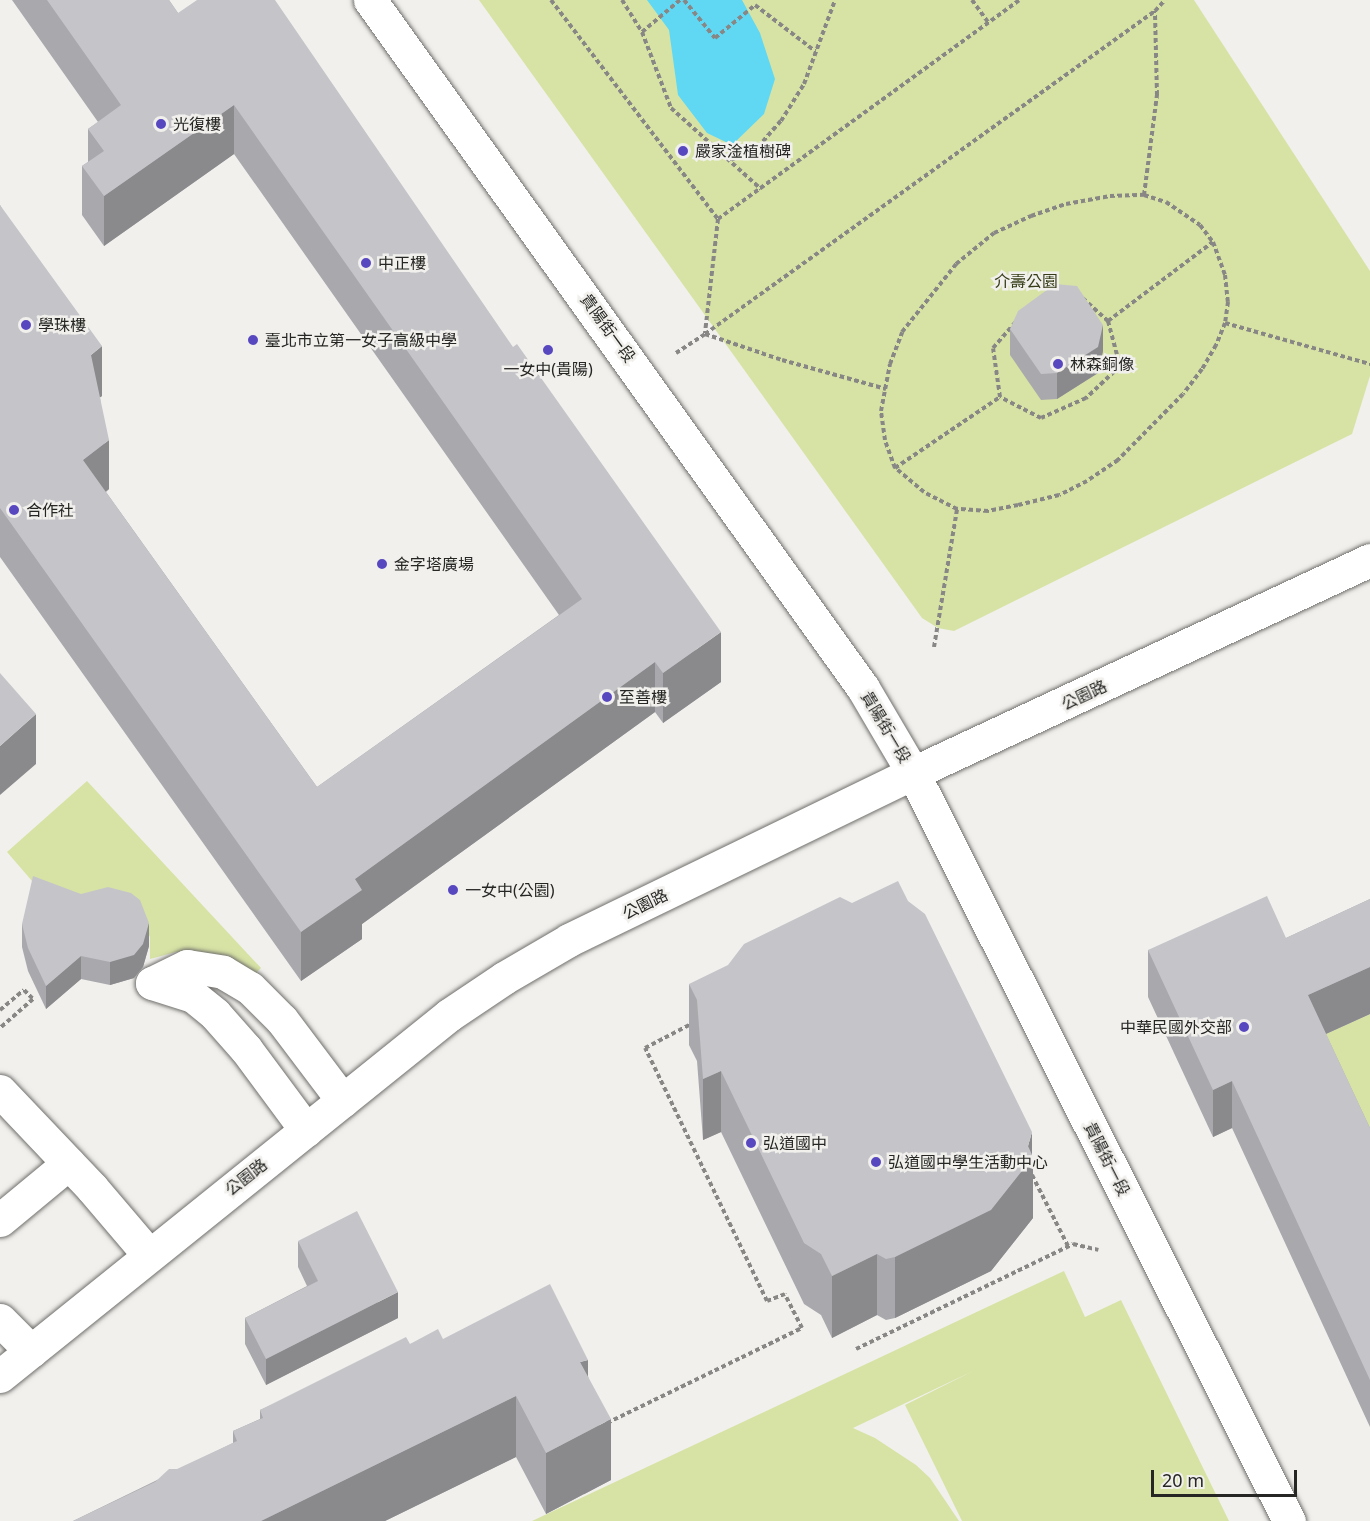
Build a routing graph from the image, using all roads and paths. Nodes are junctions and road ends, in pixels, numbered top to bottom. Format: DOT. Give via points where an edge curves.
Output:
graph roads {
  1 [pos="370,0"];
  2 [pos="551,0"];
  3 [pos="622,0"];
  4 [pos="680,0"];
  5 [pos="684,0"];
  6 [pos="836,0"];
  7 [pos="972,0"];
  8 [pos="1019,0"];
  9 [pos="1165,0"];
  10 [pos="1155,11"];
  11 [pos="988,22"];
  12 [pos="642,32"];
  13 [pos="815,51"];
  14 [pos="731,160"];
  15 [pos="761,189"];
  16 [pos="1144,195"];
  17 [pos="718,219"];
  18 [pos="1213,242"];
  19 [pos="1108,321"];
  20 [pos="1225,322"];
  21 [pos="705,334"];
  22 [pos="1370,364"];
  23 [pos="642,376"];
  24 [pos="886,389"];
  25 [pos="1000,397"];
  26 [pos="895,468"];
  27 [pos="957,509"];
  28 [pos="1370,560"];
  29 [pos="934,647"];
  30 [pos="913,773"];
  31 [pos="0,1010"];
  32 [pos="697,1021"];
  33 [pos="0,1028"];
  34 [pos="0,1091"];
  35 [pos="343,1101"];
  36 [pos="306,1130"];
  37 [pos="69,1163"];
  38 [pos="1031,1172"];
  39 [pos="0,1220"];
  40 [pos="1068,1246"];
  41 [pos="1098,1250"];
  42 [pos="149,1255"];
  43 [pos="0,1320"];
  44 [pos="856,1348"];
  45 [pos="31,1350"];
  46 [pos="0,1376"];
  47 [pos="600,1426"];
  48 [pos="1289,1521"];
  1 -- 23 [label="street, 貴陽街一段"];
  2 -- 17 [label="path"];
  3 -- 12 [label="path"];
  4 -- 12 [label="path"];
  5 -- 13 [label="path" via="716,38 755,5"];
  6 -- 13 [label="path"];
  7 -- 11 [label="path"];
  8 -- 11 [label="path"];
  9 -- 10 [label="path"];
  10 -- 16 [label="path" via="1157,95"];
  10 -- 21 [label="path"];
  11 -- 15 [label="path"];
  12 -- 14 [label="path" via="670,108"];
  13 -- 14 [label="path" via="804,84 781,121 758,147"];
  14 -- 15 [label="path"];
  15 -- 17 [label="path"];
  16 -- 18 [label="path" via="1166,202 1200,225"];
  16 -- 24 [label="path" via="1066,204 994,233 956,264 902,332"];
  17 -- 21 [label="path"];
  18 -- 19 [label="path"];
  18 -- 20 [label="path" via="1225,275"];
  19 -- 25 [label="path" via="1120,366 1086,398 1041,418"];
  19 -- 25 [label="path" via="1077,293 1026,310 993,348"];
  20 -- 22 [label="path"];
  20 -- 27 [label="path" via="1190,386 1118,460 1088,481 1059,495 988,511"];
  21 -- 23 [label="path"];
  21 -- 24 [label="path"];
  23 -- 30 [label="street, 貴陽街一段" via="847,662"];
  24 -- 26 [label="path" via="882,411 885,440"];
  25 -- 26 [label="path"];
  26 -- 27 [label="path" via="924,492"];
  27 -- 29 [label="path"];
  28 -- 30 [label="street, 公園路"];
  30 -- 35 [label="street, 公園路" via="569,940 513,972 448,1015"];
  30 -- 48 [label="street, 貴陽街一段"];
  31 -- 33 [label="path" via="24,990 33,999"];
  32 -- 47 [label="path" via="645,1048 767,1301 785,1294 802,1328"];
  34 -- 37 [label="street"];
  35 -- 36 [label="street, 公園路"];
  35 -- 36 [label="street" via="282,1020 241,983 223,972 187,966 152,983 194,996 215,1014"];
  36 -- 42 [label="street, 公園路"];
  37 -- 39 [label="street"];
  37 -- 42 [label="street"];
  38 -- 40 [label="path"];
  40 -- 41 [label="path"];
  40 -- 44 [label="path"];
  42 -- 45 [label="street, 公園路"];
  43 -- 45 [label="street"];
  45 -- 46 [label="street, 公園路"];
}
